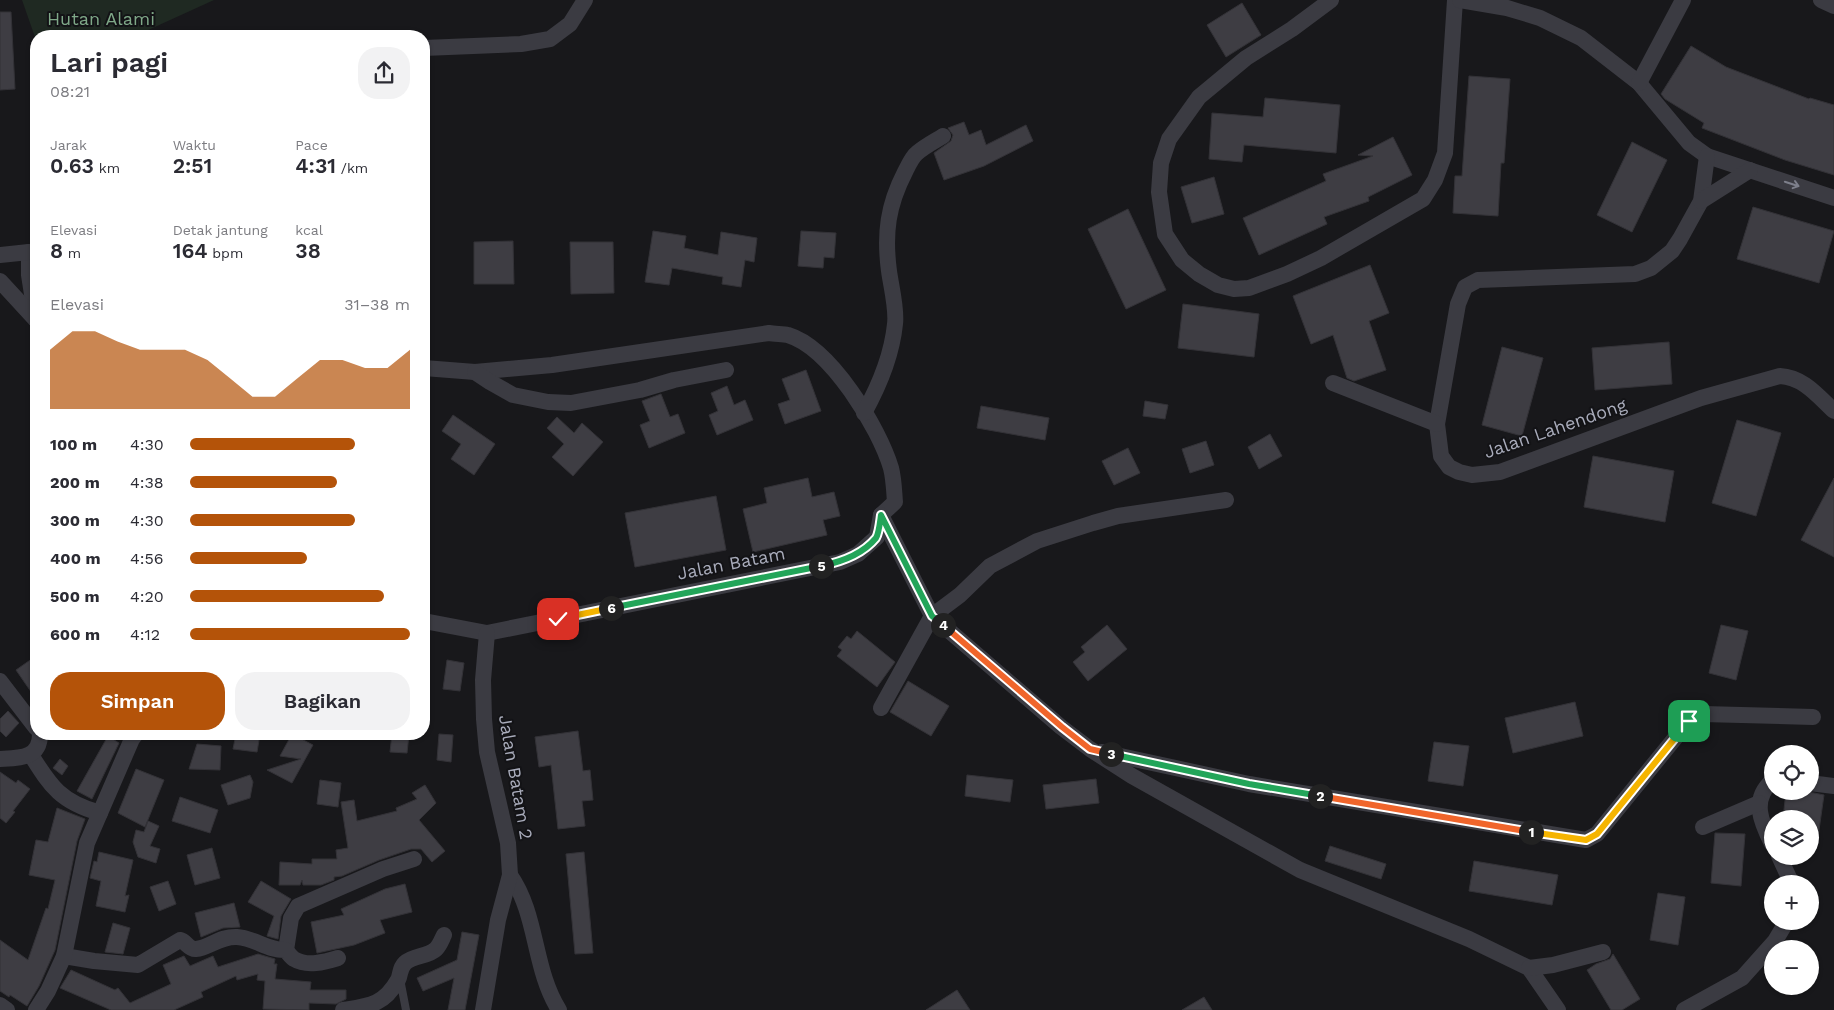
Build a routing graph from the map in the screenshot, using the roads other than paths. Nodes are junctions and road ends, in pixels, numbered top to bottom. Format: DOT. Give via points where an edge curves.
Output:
graph roads {
  1 [pos="585,0"];
  2 [pos="1331,0"];
  3 [pos="1455,0"];
  4 [pos="1460,0"];
  5 [pos="1683,0"];
  6 [pos="1821,0"];
  7 [pos="1834,6"];
  8 [pos="430,48"];
  9 [pos="1639,83"];
  10 [pos="943,136"];
  11 [pos="1707,156"];
  12 [pos="1750,170"];
  13 [pos="1834,198"];
  14 [pos="1701,201"];
  15 [pos="30,250"];
  16 [pos="0,255"];
  17 [pos="30,268"];
  18 [pos="0,281"];
  19 [pos="30,281"];
  20 [pos="30,314"];
  21 [pos="430,368"];
  22 [pos="726,370"];
  23 [pos="475,372"];
  24 [pos="1333,383"];
  25 [pos="1834,411"];
  26 [pos="864,413"];
  27 [pos="1437,424"];
  28 [pos="1226,500"];
  29 [pos="881,515"];
  30 [pos="932,616"];
  31 [pos="430,622"];
  32 [pos="487,633"];
  33 [pos="0,681"];
  34 [pos="881,708"];
  35 [pos="1813,717"];
  36 [pos="30,720"];
  37 [pos="40,740"];
  38 [pos="132,740"];
  39 [pos="1090,749"];
  40 [pos="31,755"];
  41 [pos="0,759"];
  42 [pos="1819,784"];
  43 [pos="1834,786"];
  44 [pos="1764,790"];
  45 [pos="1759,803"];
  46 [pos="100,813"];
  47 [pos="1703,827"];
  48 [pos="1764,828"];
  49 [pos="414,859"];
  50 [pos="510,875"];
  51 [pos="1781,930"];
  52 [pos="444,935"];
  53 [pos="286,950"];
  54 [pos="1603,952"];
  55 [pos="64,956"];
  56 [pos="338,958"];
  57 [pos="1529,968"];
  58 [pos="400,977"];
  59 [pos="0,1005"];
  60 [pos="7,1010"];
  61 [pos="36,1010"];
  62 [pos="343,1010"];
  63 [pos="406,1010"];
  64 [pos="483,1010"];
  65 [pos="559,1010"];
  66 [pos="1558,1010"];
  67 [pos="1684,1010"];
  1 -- 8 [label="street" via="570,24 550,39 521,44"];
  2 -- 3 [label="street" via="1246,58 1199,97 1169,139 1161,163 1160,192 1165,234 1182,260 1218,286 1249,288 1287,274 1322,258 1422,199 1435,180 1445,153"];
  4 -- 9 [label="street" via="1507,8 1540,18 1581,38"];
  5 -- 9 [label="street"];
  6 -- 7 [label="street"];
  9 -- 11 [label="street" via="1688,143"];
  10 -- 26 [label="street" via="917,153 896,190 890,210 886,230 896,322 874,395"];
  11 -- 12 [label="street"];
  11 -- 14 [label="street"];
  12 -- 13 [label="street, one-way"];
  12 -- 14 [label="street"];
  14 -- 27 [label="street, Jalan Lahendong" via="1672,250 1652,268 1635,274 1478,280 1465,287 1458,304"];
  15 -- 16 [label="street"];
  17 -- 19 [label="street"];
  18 -- 20 [label="street"];
  21 -- 23 [label="street, Jalan Batam"];
  22 -- 23 [label="street" via="571,403 513,395"];
  23 -- 26 [label="street, Jalan Batam" via="599,359 770,333 789,335 826,360 848,386"];
  24 -- 27 [label="street"];
  25 -- 27 [label="street, Jalan Lahendong" via="1798,380 1780,376 1701,398 1511,468 1472,475 1449,467 1441,456"];
  26 -- 29 [label="street, Jalan Batam" via="880,442 894,487 894,502"];
  28 -- 30 [label="street" via="1118,516 1036,541 990,566"];
  29 -- 30 [label="street"];
  29 -- 32 [label="street, Jalan Batam" via="877,537 858,554 840,562"];
  30 -- 34 [label="street"];
  30 -- 39 [label="street"];
  31 -- 32 [label="street, Jalan Batam"];
  32 -- 50 [label="street, Jalan Batam 2" via="483,680 487,752 508,842"];
  33 -- 36 [label="street"];
  35 -- 39 [label="street" via="1703,714 1689,721 1597,834 1586,840 1249,784"];
  37 -- 40 [label="street"];
  38 -- 46 [label="street"];
  39 -- 57 [label="street" via="1300,870"];
  40 -- 41 [label="street"];
  40 -- 46 [label="street" via="55,790 73,804"];
  42 -- 43 [label="street"];
  44 -- 45 [label="street"];
  45 -- 47 [label="street"];
  45 -- 48 [label="street"];
  46 -- 55 [label="street" via="87,843"];
  49 -- 53 [label="street" via="298,906 291,918"];
  50 -- 64 [label="street, Jalan Batam 2"];
  50 -- 65 [label="street" via="521,892 549,991"];
  51 -- 67 [label="street" via="1742,978"];
  52 -- 58 [label="street" via="435,950 408,960 401,968"];
  53 -- 55 [label="street" via="272,950 238,937 195,949 180,940 138,965"];
  53 -- 56 [label="street" via="302,962 319,963"];
  54 -- 57 [label="street"];
  55 -- 61 [label="street"];
  57 -- 66 [label="street"];
  58 -- 62 [label="street" via="384,1000"];
  58 -- 63 [label="lane"];
  59 -- 60 [label="street"];
}
